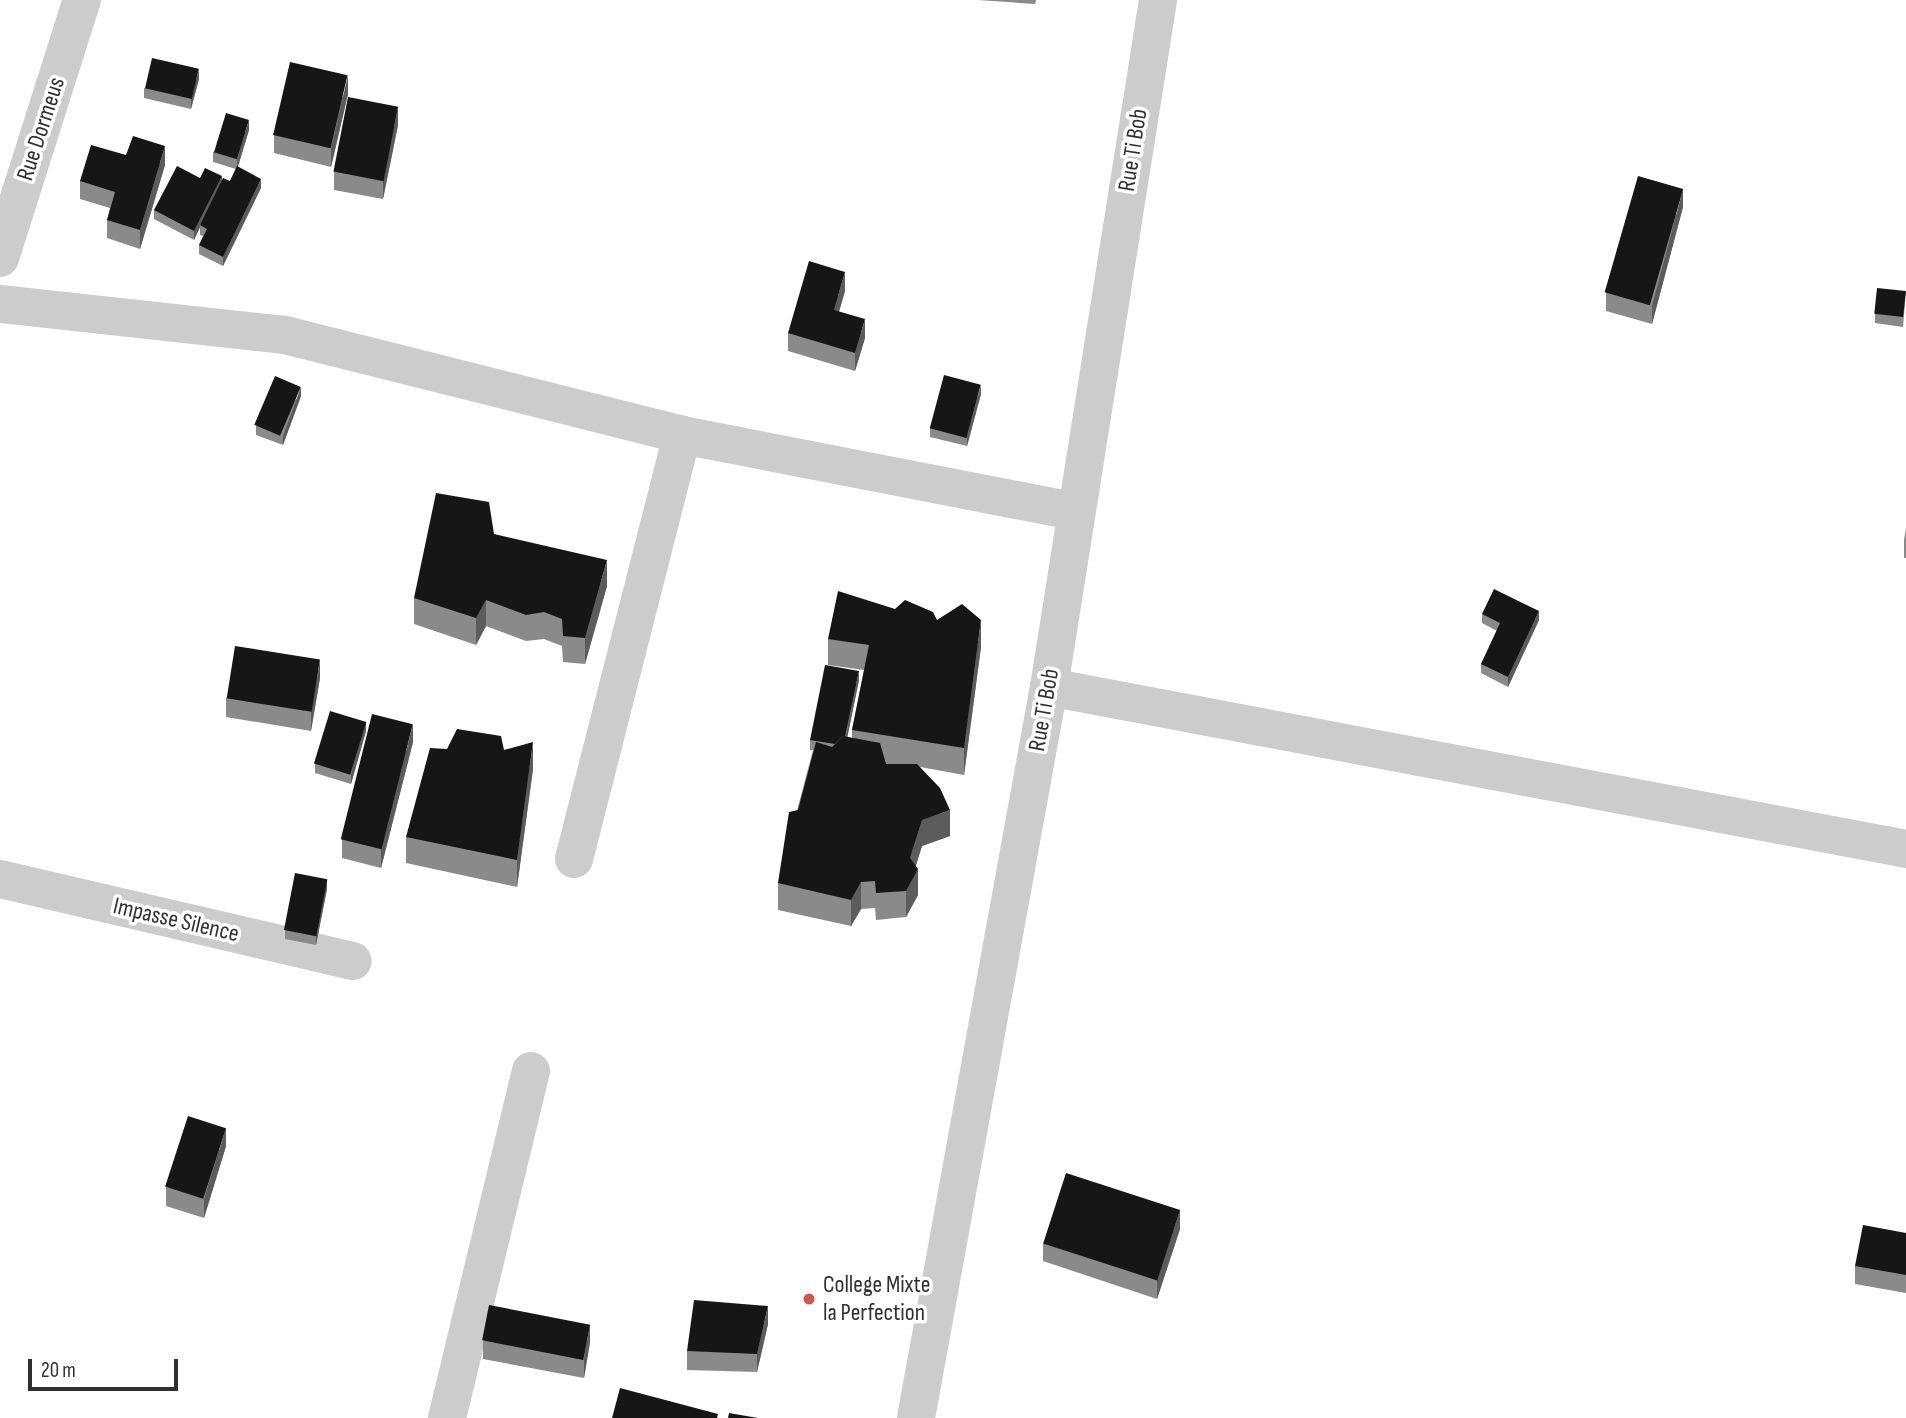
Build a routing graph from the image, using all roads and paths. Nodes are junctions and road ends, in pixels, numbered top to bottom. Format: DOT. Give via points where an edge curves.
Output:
graph roads {
  1 [pos="82,0"];
  2 [pos="1158,0"];
  3 [pos="0,258"];
  4 [pos="0,304"];
  5 [pos="682,435"];
  6 [pos="1074,511"];
  7 [pos="1049,687"];
  8 [pos="1906,849"];
  9 [pos="574,859"];
  10 [pos="0,879"];
  11 [pos="353,961"];
  12 [pos="531,1071"];
  13 [pos="447,1418"];
  14 [pos="916,1418"];
  1 -- 3 [label="street, Rue Dormeus"];
  2 -- 6 [label="street, Rue Ti Bob"];
  4 -- 5 [label="street" via="285,335"];
  5 -- 6 [label="street"];
  5 -- 9 [label="street"];
  6 -- 7 [label="street, Rue Ti Bob"];
  7 -- 8 [label="street"];
  7 -- 14 [label="street, Rue Ti Bob"];
  10 -- 11 [label="street, Impasse Silence"];
  12 -- 13 [label="street"];
}
